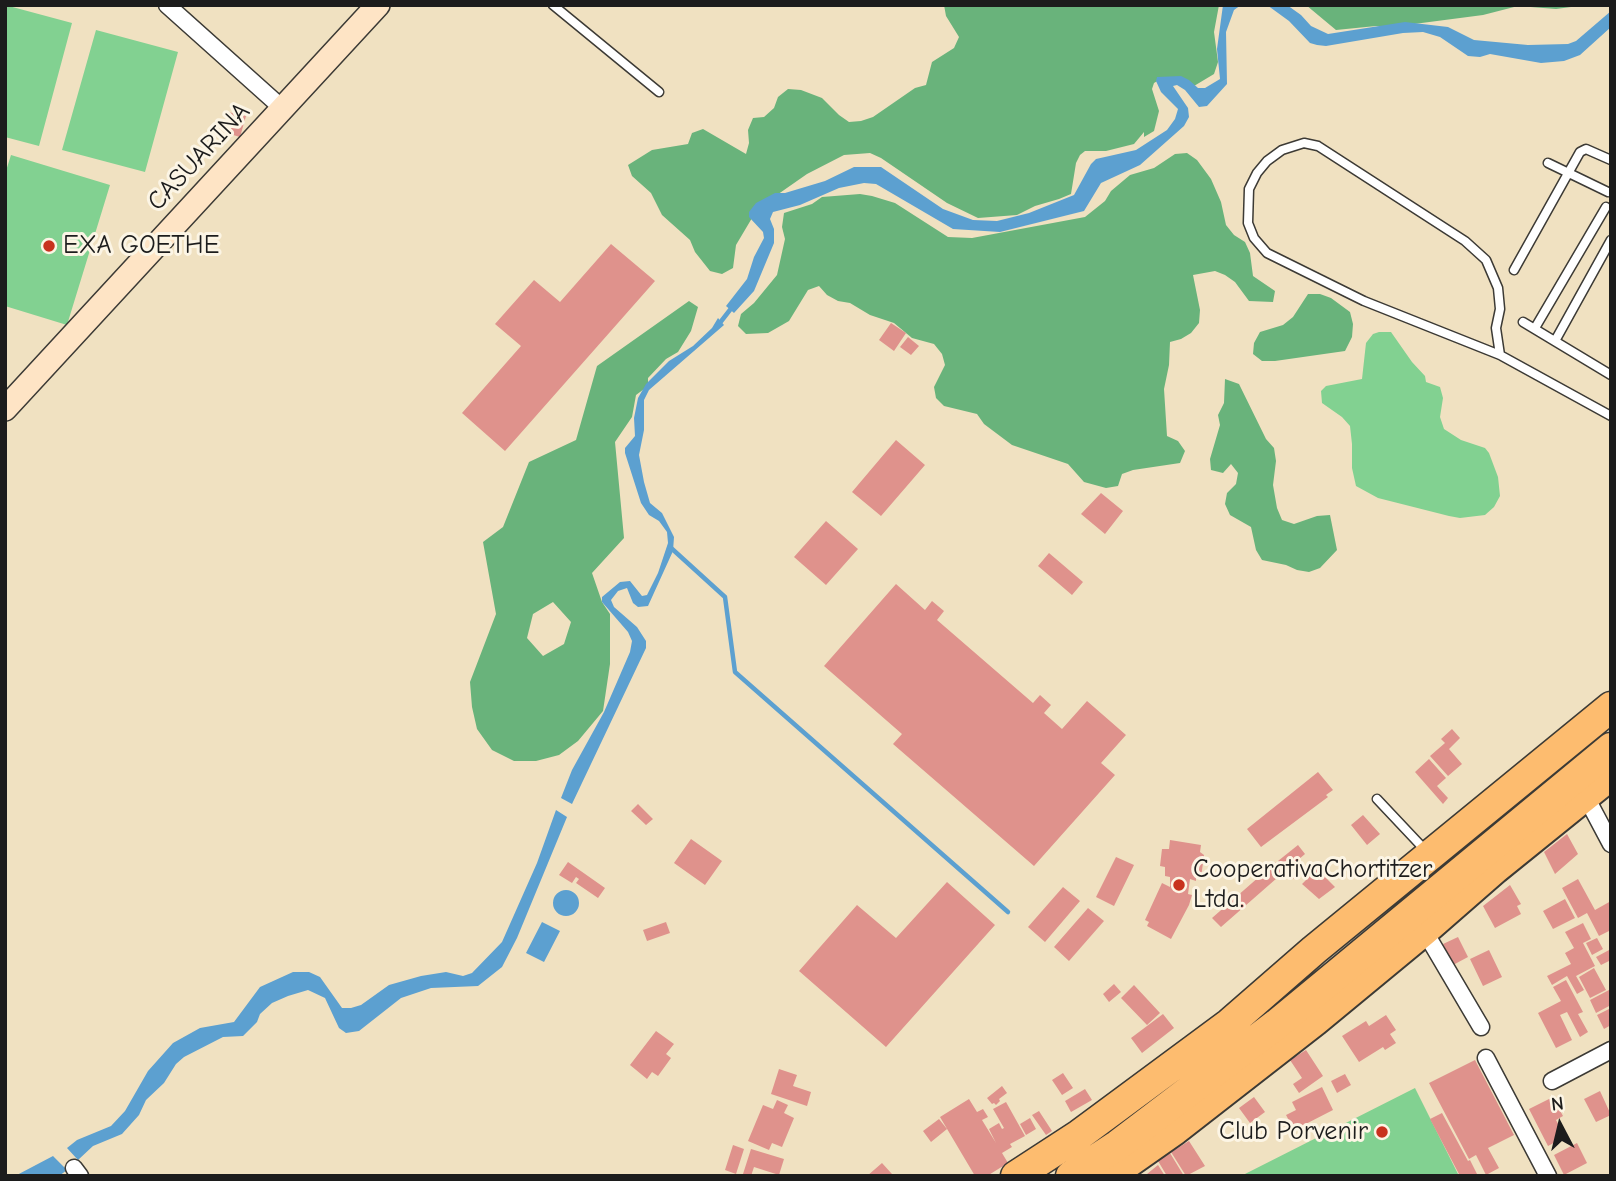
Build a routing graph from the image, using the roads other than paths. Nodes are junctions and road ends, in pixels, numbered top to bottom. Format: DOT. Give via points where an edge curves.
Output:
graph roads {
  1 [pos="167,5"];
  2 [pos="378,5"];
  3 [pos="553,5"];
  4 [pos="659,92"];
  5 [pos="282,108"];
  6 [pos="1611,160"];
  7 [pos="1548,163"];
  8 [pos="1567,174"];
  9 [pos="1609,191"];
  10 [pos="1608,211"];
  11 [pos="1611,240"];
  12 [pos="1514,270"];
  13 [pos="1523,322"];
  14 [pos="1535,328"];
  15 [pos="1555,341"];
  16 [pos="1500,355"];
  17 [pos="1611,375"];
  18 [pos="5,409"];
  19 [pos="1611,416"];
  20 [pos="1611,707"];
  21 [pos="1611,748"];
  22 [pos="1611,777"];
  23 [pos="1586,797"];
  24 [pos="1377,799"];
  25 [pos="1611,844"];
  26 [pos="1431,855"];
  27 [pos="1496,870"];
  28 [pos="1425,932"];
  29 [pos="1277,1024"];
  30 [pos="1481,1027"];
  31 [pos="1611,1050"];
  32 [pos="1486,1058"];
  33 [pos="1552,1081"];
  34 [pos="1016,1176"];
  35 [pos="1071,1176"];
  36 [pos="1112,1176"];
  37 [pos="1548,1176"];
  1 -- 5 [label="street"];
  2 -- 5 [label="street, CASUARINA"];
  3 -- 4 [label="lane"];
  5 -- 18 [label="street, CASUARINA"];
  6 -- 8 [label="lane" via="1586,149"];
  7 -- 8 [label="lane"];
  8 -- 9 [label="lane"];
  8 -- 12 [label="lane"];
  9 -- 10 [label="lane"];
  10 -- 14 [label="lane"];
  11 -- 15 [label="lane"];
  13 -- 14 [label="lane"];
  14 -- 15 [label="lane"];
  15 -- 17 [label="lane"];
  16 -- 16 [label="lane" via="1364,301 1267,253 1248,223 1249,189 1266,161 1304,143 1318,146 1465,241 1486,260 1498,288"];
  16 -- 19 [label="lane"];
  20 -- 26 [label="highway"];
  21 -- 29 [label="highway"];
  22 -- 23 [label="main road"];
  23 -- 25 [label="street"];
  23 -- 27 [label="main road"];
  24 -- 26 [label="lane"];
  26 -- 34 [label="highway" via="1229,1024"];
  27 -- 28 [label="main road"];
  27 -- 29 [label="main road"];
  28 -- 30 [label="street"];
  28 -- 36 [label="main road" via="1176,1131"];
  29 -- 35 [label="highway"];
  31 -- 33 [label="street"];
  32 -- 37 [label="street"];
}
